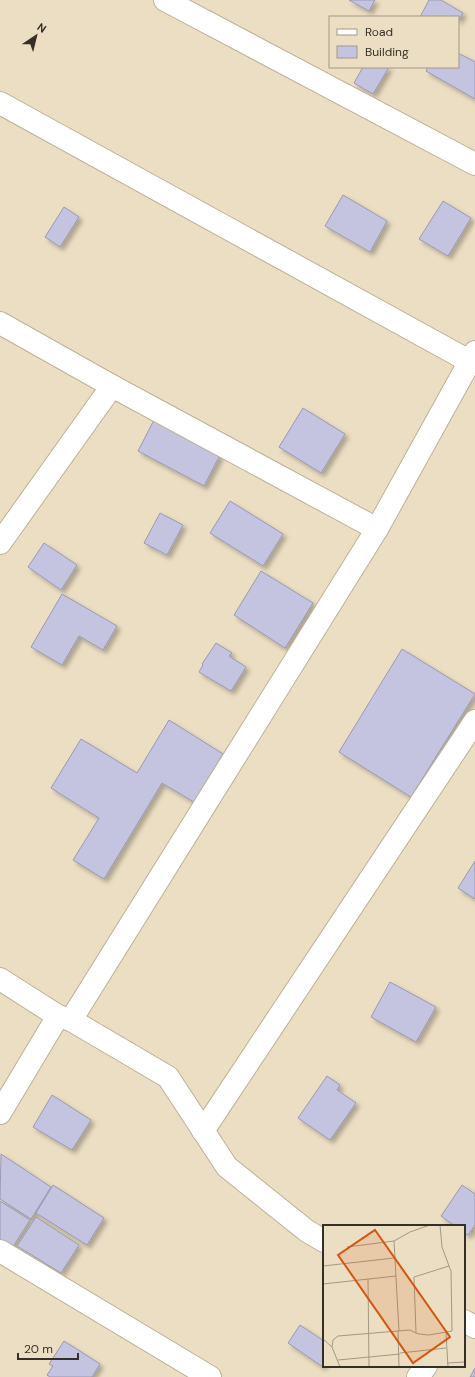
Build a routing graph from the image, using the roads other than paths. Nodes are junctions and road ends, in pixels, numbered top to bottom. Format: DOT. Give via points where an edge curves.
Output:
graph roads {
  1 [pos="165,0"];
  2 [pos="0,103"];
  3 [pos="475,164"];
  4 [pos="0,323"];
  5 [pos="472,356"];
  6 [pos="112,386"];
  7 [pos="377,530"];
  8 [pos="0,543"];
  9 [pos="475,721"];
  10 [pos="0,979"];
  11 [pos="64,1018"];
  12 [pos="0,1113"];
  13 [pos="203,1131"];
  14 [pos="323,1240"];
  15 [pos="0,1252"];
  16 [pos="465,1322"];
  17 [pos="475,1327"];
  18 [pos="425,1367"];
  19 [pos="210,1377"];
  20 [pos="418,1377"];
  1 -- 3 [label="street"];
  2 -- 5 [label="street"];
  4 -- 6 [label="street"];
  5 -- 7 [label="street"];
  6 -- 7 [label="street"];
  6 -- 8 [label="street"];
  7 -- 11 [label="street"];
  9 -- 13 [label="street"];
  10 -- 11 [label="street"];
  11 -- 12 [label="street"];
  11 -- 13 [label="street" via="168,1077"];
  13 -- 14 [label="street" via="227,1167 307,1231"];
  15 -- 19 [label="street"];
  16 -- 17 [label="street"];
  18 -- 20 [label="street"];
}
